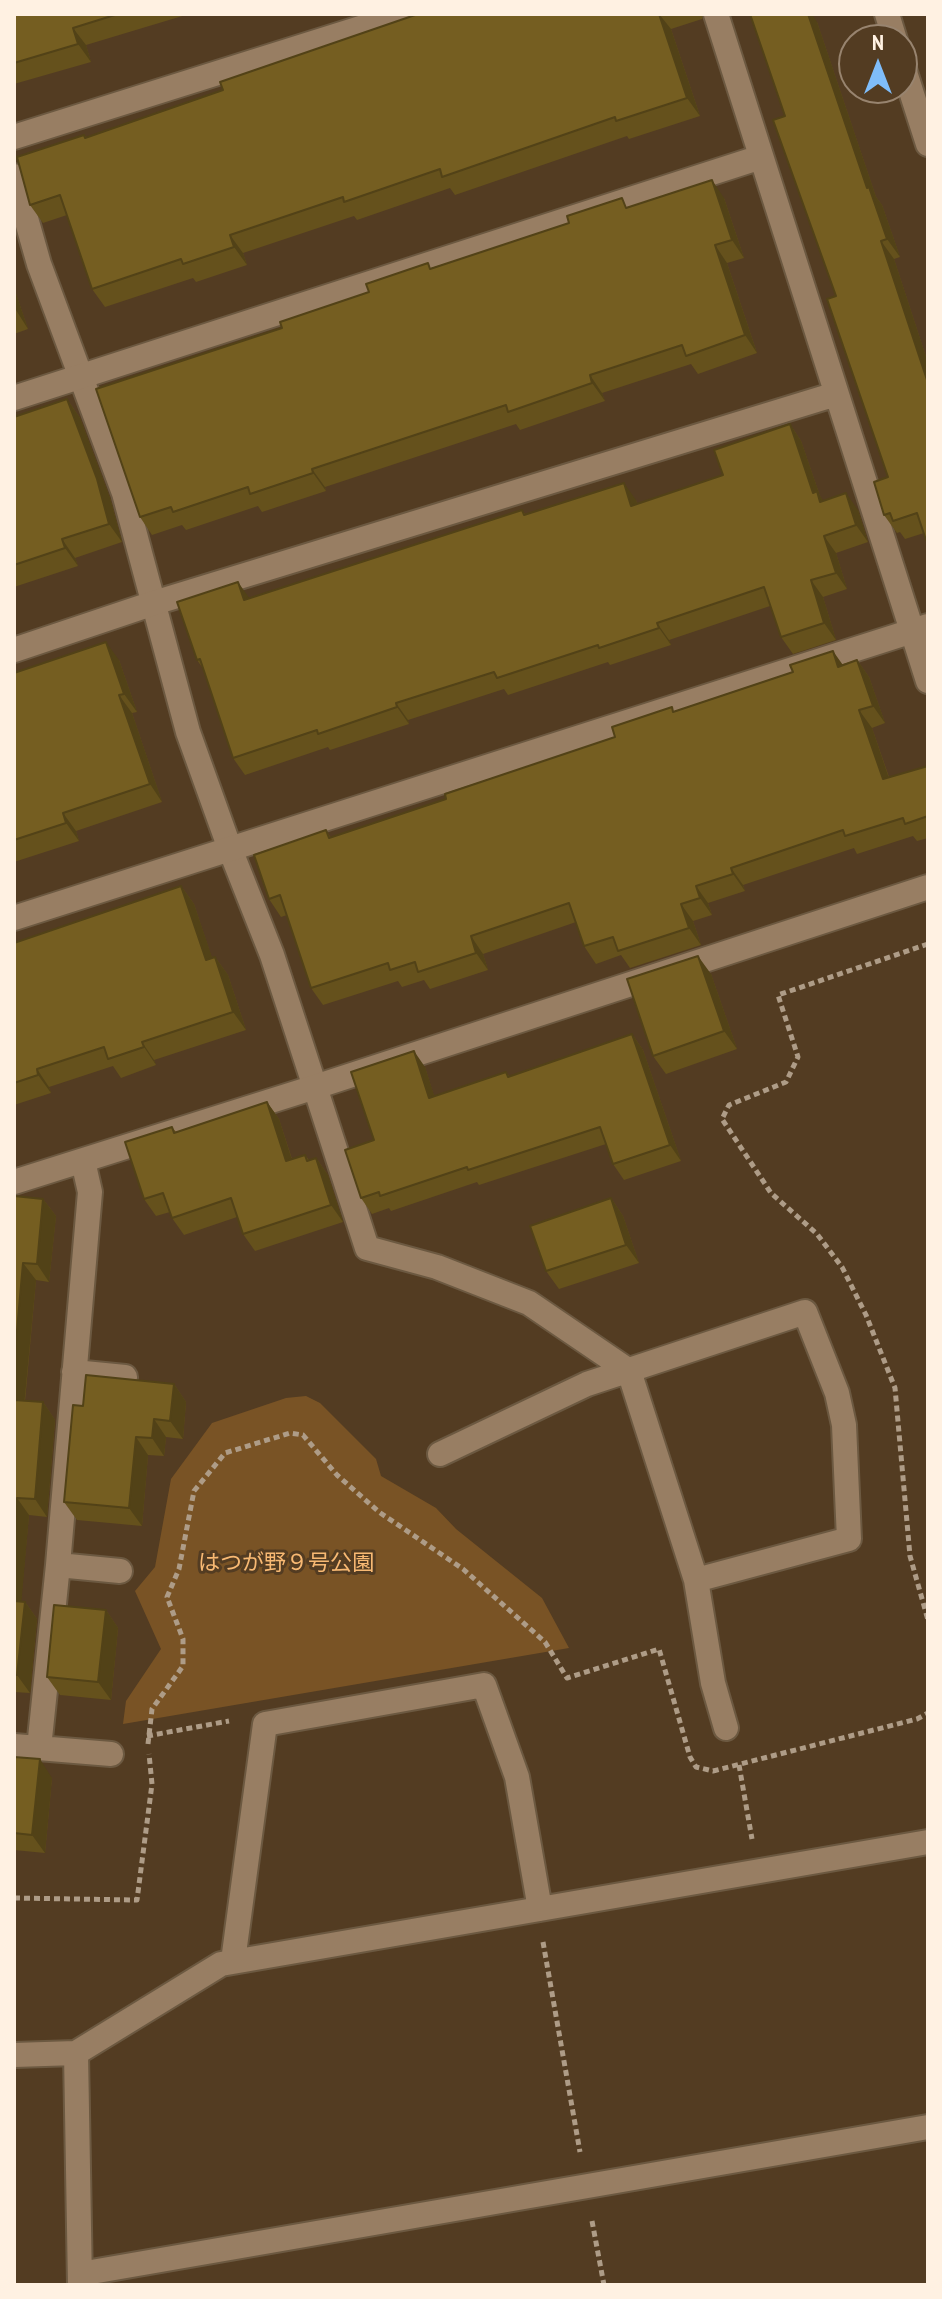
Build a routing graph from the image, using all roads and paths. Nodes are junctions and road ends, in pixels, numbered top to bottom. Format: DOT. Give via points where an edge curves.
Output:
graph roads {
  1 [pos="405,14"];
  2 [pos="716,14"];
  3 [pos="915,104"];
  4 [pos="14,137"];
  5 [pos="928,144"];
  6 [pos="761,157"];
  7 [pos="14,176"];
  8 [pos="79,377"];
  9 [pos="836,394"];
  10 [pos="14,398"];
  11 [pos="154,603"];
  12 [pos="920,628"];
  13 [pos="14,650"];
  14 [pos="928,681"];
  15 [pos="230,849"];
  16 [pos="928,887"];
  17 [pos="14,918"];
  18 [pos="928,944"];
  19 [pos="315,1087"];
  20 [pos="83,1161"];
  21 [pos="14,1182"];
  22 [pos="629,1371"];
  23 [pos="74,1372"];
  24 [pos="125,1377"];
  25 [pos="440,1454"];
  26 [pos="58,1565"];
  27 [pos="120,1571"];
  28 [pos="696,1580"];
  29 [pos="928,1620"];
  30 [pos="212,1724"];
  31 [pos="726,1728"];
  32 [pos="147,1736"];
  33 [pos="14,1746"];
  34 [pos="39,1748"];
  35 [pos="111,1754"];
  36 [pos="739,1765"];
  37 [pos="745,1800"];
  38 [pos="928,1842"];
  39 [pos="540,1909"];
  40 [pos="233,1961"];
  41 [pos="76,2053"];
  42 [pos="14,2055"];
  43 [pos="928,2127"];
  44 [pos="586,2187"];
  45 [pos="80,2280"];
  46 [pos="604,2285"];
  1 -- 4 [label="street"];
  2 -- 6 [label="street"];
  3 -- 5 [label="street"];
  6 -- 8 [label="street"];
  6 -- 9 [label="street"];
  7 -- 8 [label="street"];
  8 -- 10 [label="street"];
  8 -- 11 [label="street" via="124,493"];
  9 -- 11 [label="street"];
  9 -- 12 [label="street"];
  11 -- 13 [label="street"];
  11 -- 15 [label="street" via="188,732"];
  12 -- 14 [label="street"];
  12 -- 15 [label="street"];
  15 -- 17 [label="street"];
  15 -- 19 [label="street"];
  16 -- 19 [label="street"];
  18 -- 29 [label="path" via="778,995 798,1057 786,1082 729,1105 722,1119 771,1193 817,1234 842,1267 866,1315 895,1388 910,1556"];
  19 -- 20 [label="street"];
  19 -- 22 [label="street" via="367,1248 437,1267 529,1303"];
  20 -- 21 [label="street"];
  20 -- 23 [label="street" via="90,1192"];
  22 -- 25 [label="street" via="587,1384"];
  22 -- 28 [label="street"];
  22 -- 28 [label="street" via="805,1312 837,1393 844,1425 849,1539"];
  23 -- 24 [label="street"];
  23 -- 26 [label="street"];
  26 -- 27 [label="street"];
  26 -- 34 [label="street"];
  28 -- 31 [label="street"];
  30 -- 32 [label="path"];
  33 -- 34 [label="street"];
  34 -- 35 [label="street"];
  36 -- 37 [label="path"];
  38 -- 39 [label="street"];
  39 -- 40 [label="street"];
  39 -- 40 [label="street" via="517,1777 484,1685 265,1724"];
  39 -- 44 [label="path"];
  40 -- 41 [label="street"];
  41 -- 42 [label="street"];
  41 -- 45 [label="street"];
  43 -- 44 [label="street"];
  44 -- 45 [label="street"];
  44 -- 46 [label="path"];
}
